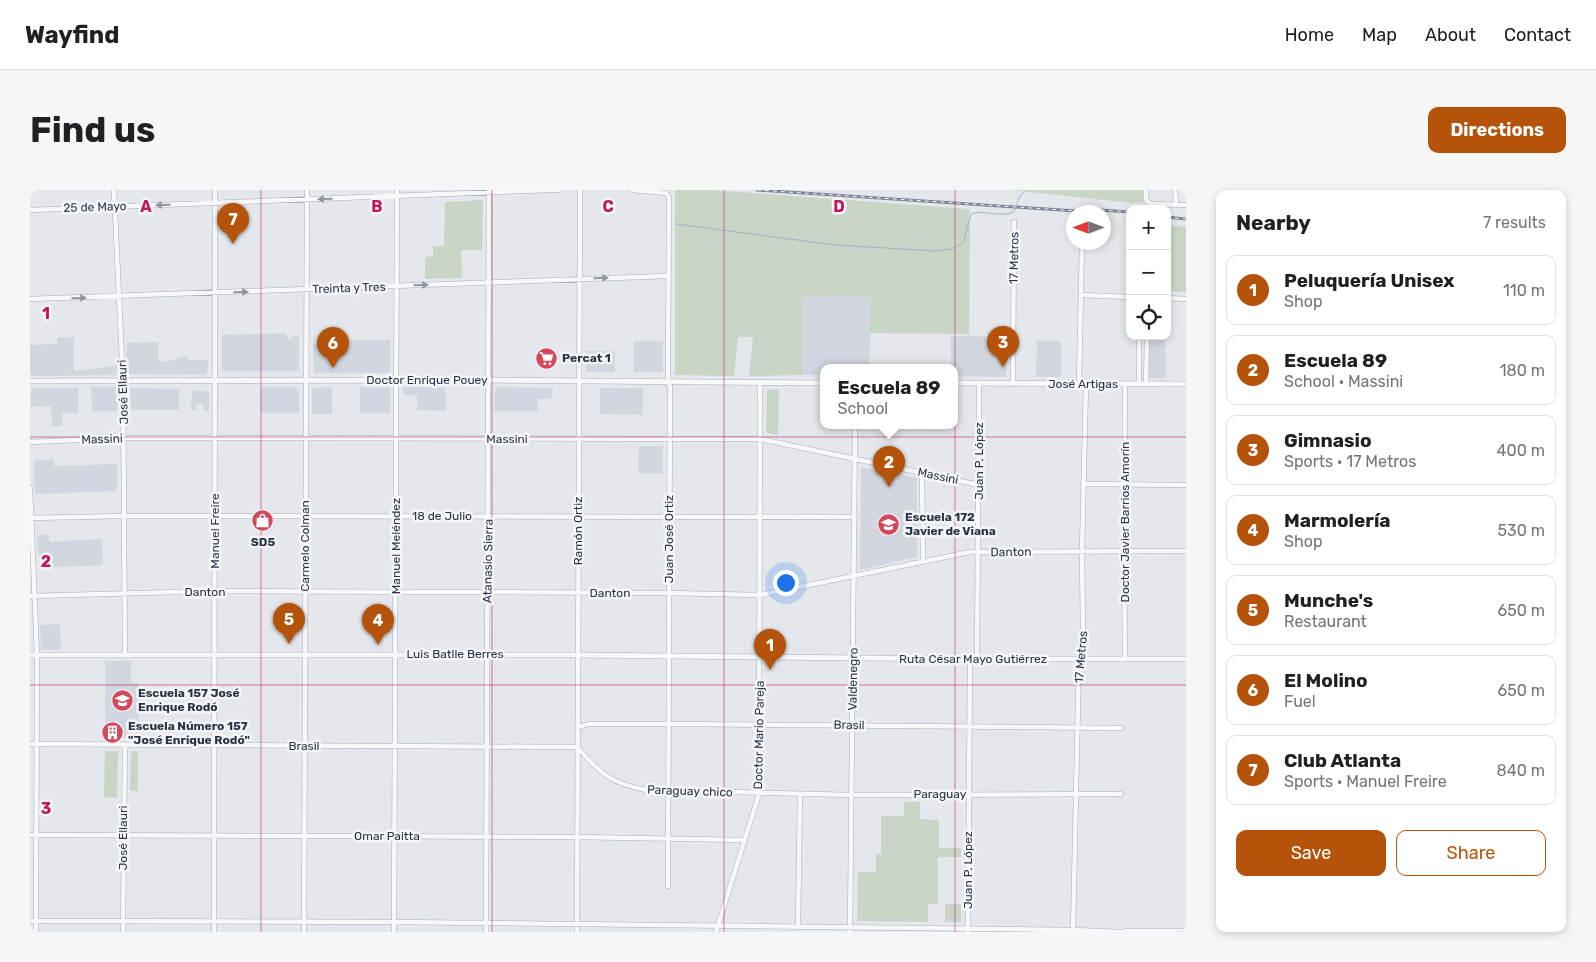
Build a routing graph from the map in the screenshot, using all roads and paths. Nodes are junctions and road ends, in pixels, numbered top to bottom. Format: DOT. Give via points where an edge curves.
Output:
graph roads {
  1 [pos="114,190"];
  2 [pos="215,190"];
  3 [pos="307,190"];
  4 [pos="397,190"];
  5 [pos="548,190"];
  6 [pos="559,190"];
  7 [pos="580,190"];
  8 [pos="632,190"];
  9 [pos="1146,190"];
  10 [pos="1175,190"];
  11 [pos="489,191"];
  12 [pos="397,197"];
  13 [pos="307,200"];
  14 [pos="215,203"];
  15 [pos="1176,204"];
  16 [pos="1186,204"];
  17 [pos="114,206"];
  18 [pos="30,210"];
  19 [pos="1014,222"];
  20 [pos="1082,250"];
  21 [pos="668,276"];
  22 [pos="579,279"];
  23 [pos="489,282"];
  24 [pos="397,286"];
  25 [pos="306,289"];
  26 [pos="215,293"];
  27 [pos="1081,295"];
  28 [pos="118,297"];
  29 [pos="1126,297"];
  30 [pos="1171,298"];
  31 [pos="30,299"];
  32 [pos="1186,299"];
  33 [pos="1139,340"];
  34 [pos="1147,340"];
  35 [pos="306,380"];
  36 [pos="396,380"];
  37 [pos="489,380"];
  38 [pos="215,381"];
  39 [pos="579,381"];
  40 [pos="30,382"];
  41 [pos="123,382"];
  42 [pos="669,382"];
  43 [pos="760,382"];
  44 [pos="820,382"];
  45 [pos="958,383"];
  46 [pos="979,383"];
  47 [pos="1013,384"];
  48 [pos="1079,384"];
  49 [pos="1086,384"];
  50 [pos="1125,384"];
  51 [pos="1139,384"];
  52 [pos="1146,384"];
  53 [pos="1186,384"];
  54 [pos="855,429"];
  55 [pos="124,438"];
  56 [pos="215,438"];
  57 [pos="397,438"];
  58 [pos="305,439"];
  59 [pos="579,439"];
  60 [pos="760,439"];
  61 [pos="488,440"];
  62 [pos="670,440"];
  63 [pos="30,442"];
  64 [pos="854,460"];
  65 [pos="922,472"];
  66 [pos="1083,484"];
  67 [pos="979,485"];
  68 [pos="1124,485"];
  69 [pos="1186,485"];
  70 [pos="30,488"];
  71 [pos="214,515"];
  72 [pos="124,516"];
  73 [pos="305,516"];
  74 [pos="396,516"];
  75 [pos="488,516"];
  76 [pos="578,516"];
  77 [pos="669,517"];
  78 [pos="759,517"];
  79 [pos="855,517"];
  80 [pos="31,518"];
  81 [pos="1082,551"];
  82 [pos="1124,551"];
  83 [pos="1186,551"];
  84 [pos="979,553"];
  85 [pos="922,561"];
  86 [pos="854,576"];
  87 [pos="215,592"];
  88 [pos="305,592"];
  89 [pos="487,592"];
  90 [pos="125,593"];
  91 [pos="396,593"];
  92 [pos="578,593"];
  93 [pos="668,593"];
  94 [pos="760,595"];
  95 [pos="32,596"];
  96 [pos="395,654"];
  97 [pos="486,654"];
  98 [pos="30,655"];
  99 [pos="36,655"];
  100 [pos="124,655"];
  101 [pos="214,655"];
  102 [pos="305,655"];
  103 [pos="577,655"];
  104 [pos="669,655"];
  105 [pos="760,656"];
  106 [pos="853,658"];
  107 [pos="970,659"];
  108 [pos="978,659"];
  109 [pos="1079,659"];
  110 [pos="1125,659"];
  111 [pos="1186,659"];
  112 [pos="669,724"];
  113 [pos="760,724"];
  114 [pos="853,725"];
  115 [pos="577,728"];
  116 [pos="968,728"];
  117 [pos="1077,728"];
  118 [pos="1121,728"];
  119 [pos="30,744"];
  120 [pos="36,744"];
  121 [pos="125,745"];
  122 [pos="214,745"];
  123 [pos="304,746"];
  124 [pos="396,746"];
  125 [pos="487,746"];
  126 [pos="577,748"];
  127 [pos="668,792"];
  128 [pos="758,794"];
  129 [pos="800,794"];
  130 [pos="852,794"];
  131 [pos="968,794"];
  132 [pos="1121,794"];
  133 [pos="1076,795"];
  134 [pos="30,835"];
  135 [pos="36,835"];
  136 [pos="123,835"];
  137 [pos="214,835"];
  138 [pos="304,836"];
  139 [pos="394,836"];
  140 [pos="486,836"];
  141 [pos="577,837"];
  142 [pos="668,838"];
  143 [pos="743,840"];
  144 [pos="668,886"];
  145 [pos="36,921"];
  146 [pos="123,921"];
  147 [pos="214,921"];
  148 [pos="30,922"];
  149 [pos="304,922"];
  150 [pos="394,922"];
  151 [pos="486,923"];
  152 [pos="577,924"];
  153 [pos="718,926"];
  154 [pos="798,927"];
  155 [pos="850,930"];
  156 [pos="968,930"];
  157 [pos="1073,930"];
  158 [pos="1186,931"];
  159 [pos="36,932"];
  160 [pos="123,932"];
  161 [pos="214,932"];
  162 [pos="304,932"];
  163 [pos="394,932"];
  164 [pos="486,932"];
  165 [pos="577,932"];
  166 [pos="716,932"];
  167 [pos="1122,932"];
  1 -- 17 [label="street, José Ellauri"];
  2 -- 14 [label="street, Manuel Freire"];
  3 -- 13 [label="street, Carmelo Colman"];
  4 -- 12 [label="street, Manuel Meléndez"];
  5 -- 6 [label="street, 25 de Mayo"];
  5 -- 11 [label="street, 25 de Mayo"];
  7 -- 22 [label="street, Ramón Ortiz"];
  8 -- 21 [label="street, Juan José Ortiz" via="666,193 669,197"];
  9 -- 15 [label="street" via="1148,202"];
  10 -- 15 [label="street"];
  11 -- 12 [label="street, 25 de Mayo"];
  11 -- 23 [label="street, Atanasio Sierra"];
  12 -- 13 [label="street, 25 de Mayo, one-way"];
  12 -- 24 [label="street, Manuel Meléndez"];
  13 -- 14 [label="street, 25 de Mayo"];
  13 -- 25 [label="street, Carmelo Colman"];
  14 -- 17 [label="street, 25 de Mayo, one-way"];
  14 -- 26 [label="street, Manuel Freire"];
  15 -- 16 [label="street"];
  17 -- 18 [label="street, 25 de Mayo"];
  17 -- 28 [label="street, José Ellauri"];
  19 -- 47 [label="street, 17 Metros"];
  20 -- 27 [label="street"];
  22 -- 21 [label="street, Treinta y Tres, one-way"];
  21 -- 42 [label="street, Juan José Ortiz"];
  22 -- 23 [label="street, Treinta y Tres"];
  22 -- 39 [label="street, Ramón Ortiz"];
  24 -- 23 [label="street, Treinta y Tres, one-way"];
  23 -- 37 [label="street, Atanasio Sierra"];
  24 -- 25 [label="street, Treinta y Tres"];
  24 -- 36 [label="street, Manuel Meléndez"];
  26 -- 25 [label="street, Treinta y Tres, one-way"];
  25 -- 35 [label="street, Carmelo Colman"];
  26 -- 28 [label="street, Treinta y Tres"];
  26 -- 38 [label="street, Manuel Freire"];
  27 -- 29 [label="street"];
  27 -- 48 [label="street"];
  31 -- 28 [label="street, Treinta y Tres, one-way"];
  28 -- 41 [label="street, José Ellauri"];
  30 -- 32 [label="street"];
  33 -- 51 [label="street"];
  34 -- 52 [label="street"];
  35 -- 36 [label="street, Doctor Enrique Pouey"];
  35 -- 38 [label="street, Doctor Enrique Pouey"];
  35 -- 58 [label="street, Carmelo Colman"];
  36 -- 37 [label="street, Doctor Enrique Pouey"];
  36 -- 57 [label="street, Manuel Meléndez"];
  37 -- 39 [label="street, Doctor Enrique Pouey"];
  37 -- 61 [label="street, Atanasio Sierra"];
  38 -- 41 [label="street, Doctor Enrique Pouey"];
  38 -- 56 [label="street, Manuel Freire"];
  39 -- 42 [label="street, Doctor Enrique Pouey"];
  39 -- 59 [label="street, Ramón Ortiz"];
  40 -- 41 [label="street, Doctor Enrique Pouey"];
  41 -- 55 [label="street, José Ellauri"];
  42 -- 43 [label="street, Doctor Enrique Pouey"];
  42 -- 62 [label="street, Juan José Ortiz"];
  43 -- 44 [label="street, Doctor Enrique Pouey"];
  43 -- 60 [label="street, Doctor Mario Pareja"];
  45 -- 46 [label="street"];
  46 -- 47 [label="street, José Artigas"];
  46 -- 67 [label="street, Juan P. López"];
  47 -- 48 [label="street, José Artigas"];
  48 -- 49 [label="street, José Artigas"];
  49 -- 50 [label="street, José Artigas"];
  49 -- 66 [label="street, 17 Metros"];
  50 -- 51 [label="street, José Artigas"];
  50 -- 68 [label="street, Doctor Javier Barrios Amorín"];
  51 -- 52 [label="street, José Artigas"];
  52 -- 53 [label="street, José Artigas"];
  54 -- 64 [label="street, Valdenegro"];
  55 -- 56 [label="street, Massini"];
  55 -- 63 [label="street, Massini"];
  55 -- 72 [label="street, José Ellauri"];
  56 -- 58 [label="street, Massini"];
  56 -- 71 [label="street, Manuel Freire"];
  57 -- 58 [label="street, Massini"];
  57 -- 61 [label="street, Massini"];
  57 -- 74 [label="street, Manuel Meléndez"];
  58 -- 73 [label="street, Carmelo Colman"];
  59 -- 61 [label="street, Massini"];
  59 -- 62 [label="street, Massini"];
  59 -- 76 [label="street, Ramón Ortiz"];
  60 -- 62 [label="street, Massini"];
  60 -- 64 [label="street, Massini"];
  60 -- 78 [label="street, Doctor Mario Pareja"];
  61 -- 75 [label="street, Atanasio Sierra"];
  62 -- 77 [label="street, Juan José Ortiz"];
  64 -- 65 [label="street, Massini"];
  64 -- 79 [label="street, Valdenegro"];
  65 -- 67 [label="street, Massini"];
  65 -- 85 [label="street"];
  66 -- 68 [label="street"];
  66 -- 81 [label="street, 17 Metros"];
  67 -- 84 [label="street, Juan P. López"];
  68 -- 69 [label="street"];
  68 -- 82 [label="street, Doctor Javier Barrios Amorín"];
  70 -- 80 [label="street"];
  71 -- 72 [label="street, 18 de Julio"];
  71 -- 73 [label="street, 18 de Julio"];
  71 -- 87 [label="street, Manuel Freire"];
  72 -- 80 [label="street, 18 de Julio"];
  72 -- 90 [label="street, José Ellauri"];
  73 -- 74 [label="street, 18 de Julio"];
  73 -- 88 [label="street, Carmelo Colman"];
  74 -- 75 [label="street, 18 de Julio"];
  74 -- 91 [label="street, Manuel Meléndez"];
  75 -- 76 [label="street, 18 de Julio"];
  75 -- 89 [label="street, Atanasio Sierra"];
  76 -- 77 [label="street, 18 de Julio"];
  76 -- 92 [label="street, Ramón Ortiz"];
  77 -- 78 [label="street, 18 de Julio"];
  77 -- 93 [label="street, Juan José Ortiz"];
  78 -- 79 [label="street, 18 de Julio"];
  78 -- 94 [label="street, Doctor Mario Pareja"];
  79 -- 86 [label="street, Valdenegro"];
  80 -- 95 [label="street"];
  81 -- 82 [label="street, Danton"];
  81 -- 84 [label="street, Danton"];
  81 -- 109 [label="street, 17 Metros" via="1083,636"];
  82 -- 83 [label="street, Danton"];
  82 -- 110 [label="street, Doctor Javier Barrios Amorín"];
  84 -- 85 [label="street, Danton"];
  84 -- 108 [label="street, Juan P. López"];
  85 -- 86 [label="street, Danton"];
  86 -- 94 [label="street, Danton"];
  86 -- 106 [label="street, Valdenegro"];
  87 -- 88 [label="street, Danton"];
  87 -- 90 [label="street, Danton"];
  87 -- 101 [label="street, Manuel Freire"];
  88 -- 91 [label="street, Danton"];
  88 -- 102 [label="street, Carmelo Colman"];
  89 -- 91 [label="street, Danton"];
  89 -- 92 [label="street, Danton"];
  89 -- 97 [label="street, Atanasio Sierra"];
  90 -- 95 [label="street, Danton"];
  90 -- 100 [label="street, José Ellauri"];
  91 -- 96 [label="street, Manuel Meléndez"];
  92 -- 93 [label="street, Danton"];
  92 -- 103 [label="street, Ramón Ortiz"];
  93 -- 94 [label="street, Danton"];
  93 -- 104 [label="street, Juan José Ortiz"];
  94 -- 105 [label="street, Doctor Mario Pareja"];
  95 -- 99 [label="street"];
  96 -- 97 [label="street, Luis Batlle Berres"];
  96 -- 102 [label="street, Luis Batlle Berres"];
  96 -- 124 [label="street, Manuel Meléndez"];
  97 -- 103 [label="street, Luis Batlle Berres"];
  97 -- 125 [label="street, Atanasio Sierra"];
  98 -- 99 [label="street, Luis Batlle Berres"];
  99 -- 100 [label="street, Luis Batlle Berres"];
  99 -- 120 [label="street"];
  100 -- 101 [label="street, Luis Batlle Berres"];
  101 -- 102 [label="street, Luis Batlle Berres"];
  101 -- 122 [label="street, Manuel Freire"];
  102 -- 123 [label="street, Carmelo Colman"];
  103 -- 104 [label="street, Luis Batlle Berres"];
  103 -- 115 [label="street, Ramón Ortiz"];
  104 -- 105 [label="street, Luis Batlle Berres"];
  104 -- 112 [label="street, Juan José Ortiz"];
  105 -- 106 [label="street, Ruta César Mayo Gutiérrez"];
  105 -- 113 [label="street, Doctor Mario Pareja"];
  106 -- 107 [label="street, Ruta César Mayo Gutiérrez"];
  106 -- 114 [label="street, Valdenegro"];
  107 -- 108 [label="street, Ruta César Mayo Gutiérrez"];
  107 -- 116 [label="street, Juan P. López"];
  108 -- 109 [label="street, Ruta César Mayo Gutiérrez"];
  109 -- 110 [label="street, Ruta César Mayo Gutiérrez"];
  109 -- 117 [label="street, 17 Metros"];
  110 -- 111 [label="street, Ruta César Mayo Gutiérrez"];
  112 -- 113 [label="street, Brasil"];
  112 -- 115 [label="street, Brasil" via="588,724"];
  112 -- 127 [label="street, Juan José Ortiz"];
  113 -- 114 [label="street, Brasil"];
  113 -- 128 [label="street, Doctor Mario Pareja"];
  114 -- 116 [label="street, Brasil"];
  114 -- 130 [label="street, Valdenegro"];
  115 -- 126 [label="street, Ramón Ortiz"];
  116 -- 117 [label="street, Brasil"];
  116 -- 131 [label="street, Juan P. López"];
  117 -- 118 [label="street, Brasil"];
  117 -- 133 [label="street, 17 Metros"];
  119 -- 120 [label="street, Brasil"];
  120 -- 121 [label="street, Brasil"];
  120 -- 135 [label="street"];
  121 -- 122 [label="street, Brasil"];
  121 -- 136 [label="street, José Ellauri"];
  122 -- 123 [label="street, Brasil"];
  122 -- 137 [label="street, Manuel Freire"];
  123 -- 124 [label="street, Brasil"];
  123 -- 138 [label="street, Carmelo Colman"];
  124 -- 125 [label="street, Brasil"];
  124 -- 139 [label="street, Manuel Meléndez"];
  125 -- 126 [label="street, Brasil"];
  125 -- 140 [label="street, Atanasio Sierra"];
  126 -- 127 [label="street, Paraguay chico" via="596,768 616,782"];
  126 -- 141 [label="street, Ramón Ortiz"];
  127 -- 128 [label="street, Paraguay chico"];
  127 -- 142 [label="street, Juan José Ortiz"];
  128 -- 129 [label="street, Paraguay"];
  128 -- 143 [label="street, Doctor Mario Pareja"];
  129 -- 130 [label="street, Paraguay"];
  129 -- 154 [label="street"];
  130 -- 131 [label="street, Paraguay"];
  130 -- 155 [label="street, Valdenegro"];
  131 -- 133 [label="street, Paraguay"];
  131 -- 156 [label="street, Juan P. López"];
  132 -- 133 [label="street, Paraguay"];
  133 -- 157 [label="street, 17 Metros"];
  134 -- 135 [label="street, Omar Paitta"];
  135 -- 136 [label="street, Omar Paitta"];
  135 -- 145 [label="street"];
  136 -- 137 [label="street, Omar Paitta"];
  136 -- 146 [label="street, José Ellauri"];
  137 -- 138 [label="street, Omar Paitta"];
  137 -- 147 [label="street, Manuel Freire"];
  138 -- 139 [label="street, Omar Paitta"];
  138 -- 149 [label="street, Carmelo Colman"];
  139 -- 140 [label="street, Omar Paitta"];
  139 -- 150 [label="street, Manuel Meléndez"];
  140 -- 141 [label="street, Omar Paitta"];
  140 -- 151 [label="street, Atanasio Sierra"];
  141 -- 142 [label="street, Omar Paitta"];
  141 -- 152 [label="street, Ramón Ortiz"];
  142 -- 143 [label="street, Omar Paitta"];
  142 -- 144 [label="street, Juan José Ortiz"];
  143 -- 153 [label="street, Doctor Mario Pareja"];
  145 -- 146 [label="street"];
  145 -- 148 [label="street"];
  145 -- 159 [label="street"];
  146 -- 147 [label="street"];
  146 -- 160 [label="street, José Ellauri"];
  147 -- 149 [label="street"];
  147 -- 161 [label="street, Manuel Freire"];
  149 -- 150 [label="street"];
  149 -- 162 [label="street, Carmelo Colman"];
  150 -- 151 [label="street"];
  150 -- 163 [label="street, Manuel Meléndez"];
  151 -- 152 [label="street"];
  151 -- 164 [label="street, Atanasio Sierra"];
  152 -- 153 [label="street"];
  152 -- 165 [label="street, Ramón Ortiz"];
  153 -- 154 [label="street"];
  153 -- 166 [label="street, Doctor Mario Pareja"];
  154 -- 155 [label="street"];
  155 -- 156 [label="street"];
  156 -- 157 [label="street"];
  157 -- 167 [label="street"];
  158 -- 167 [label="street"];
}
